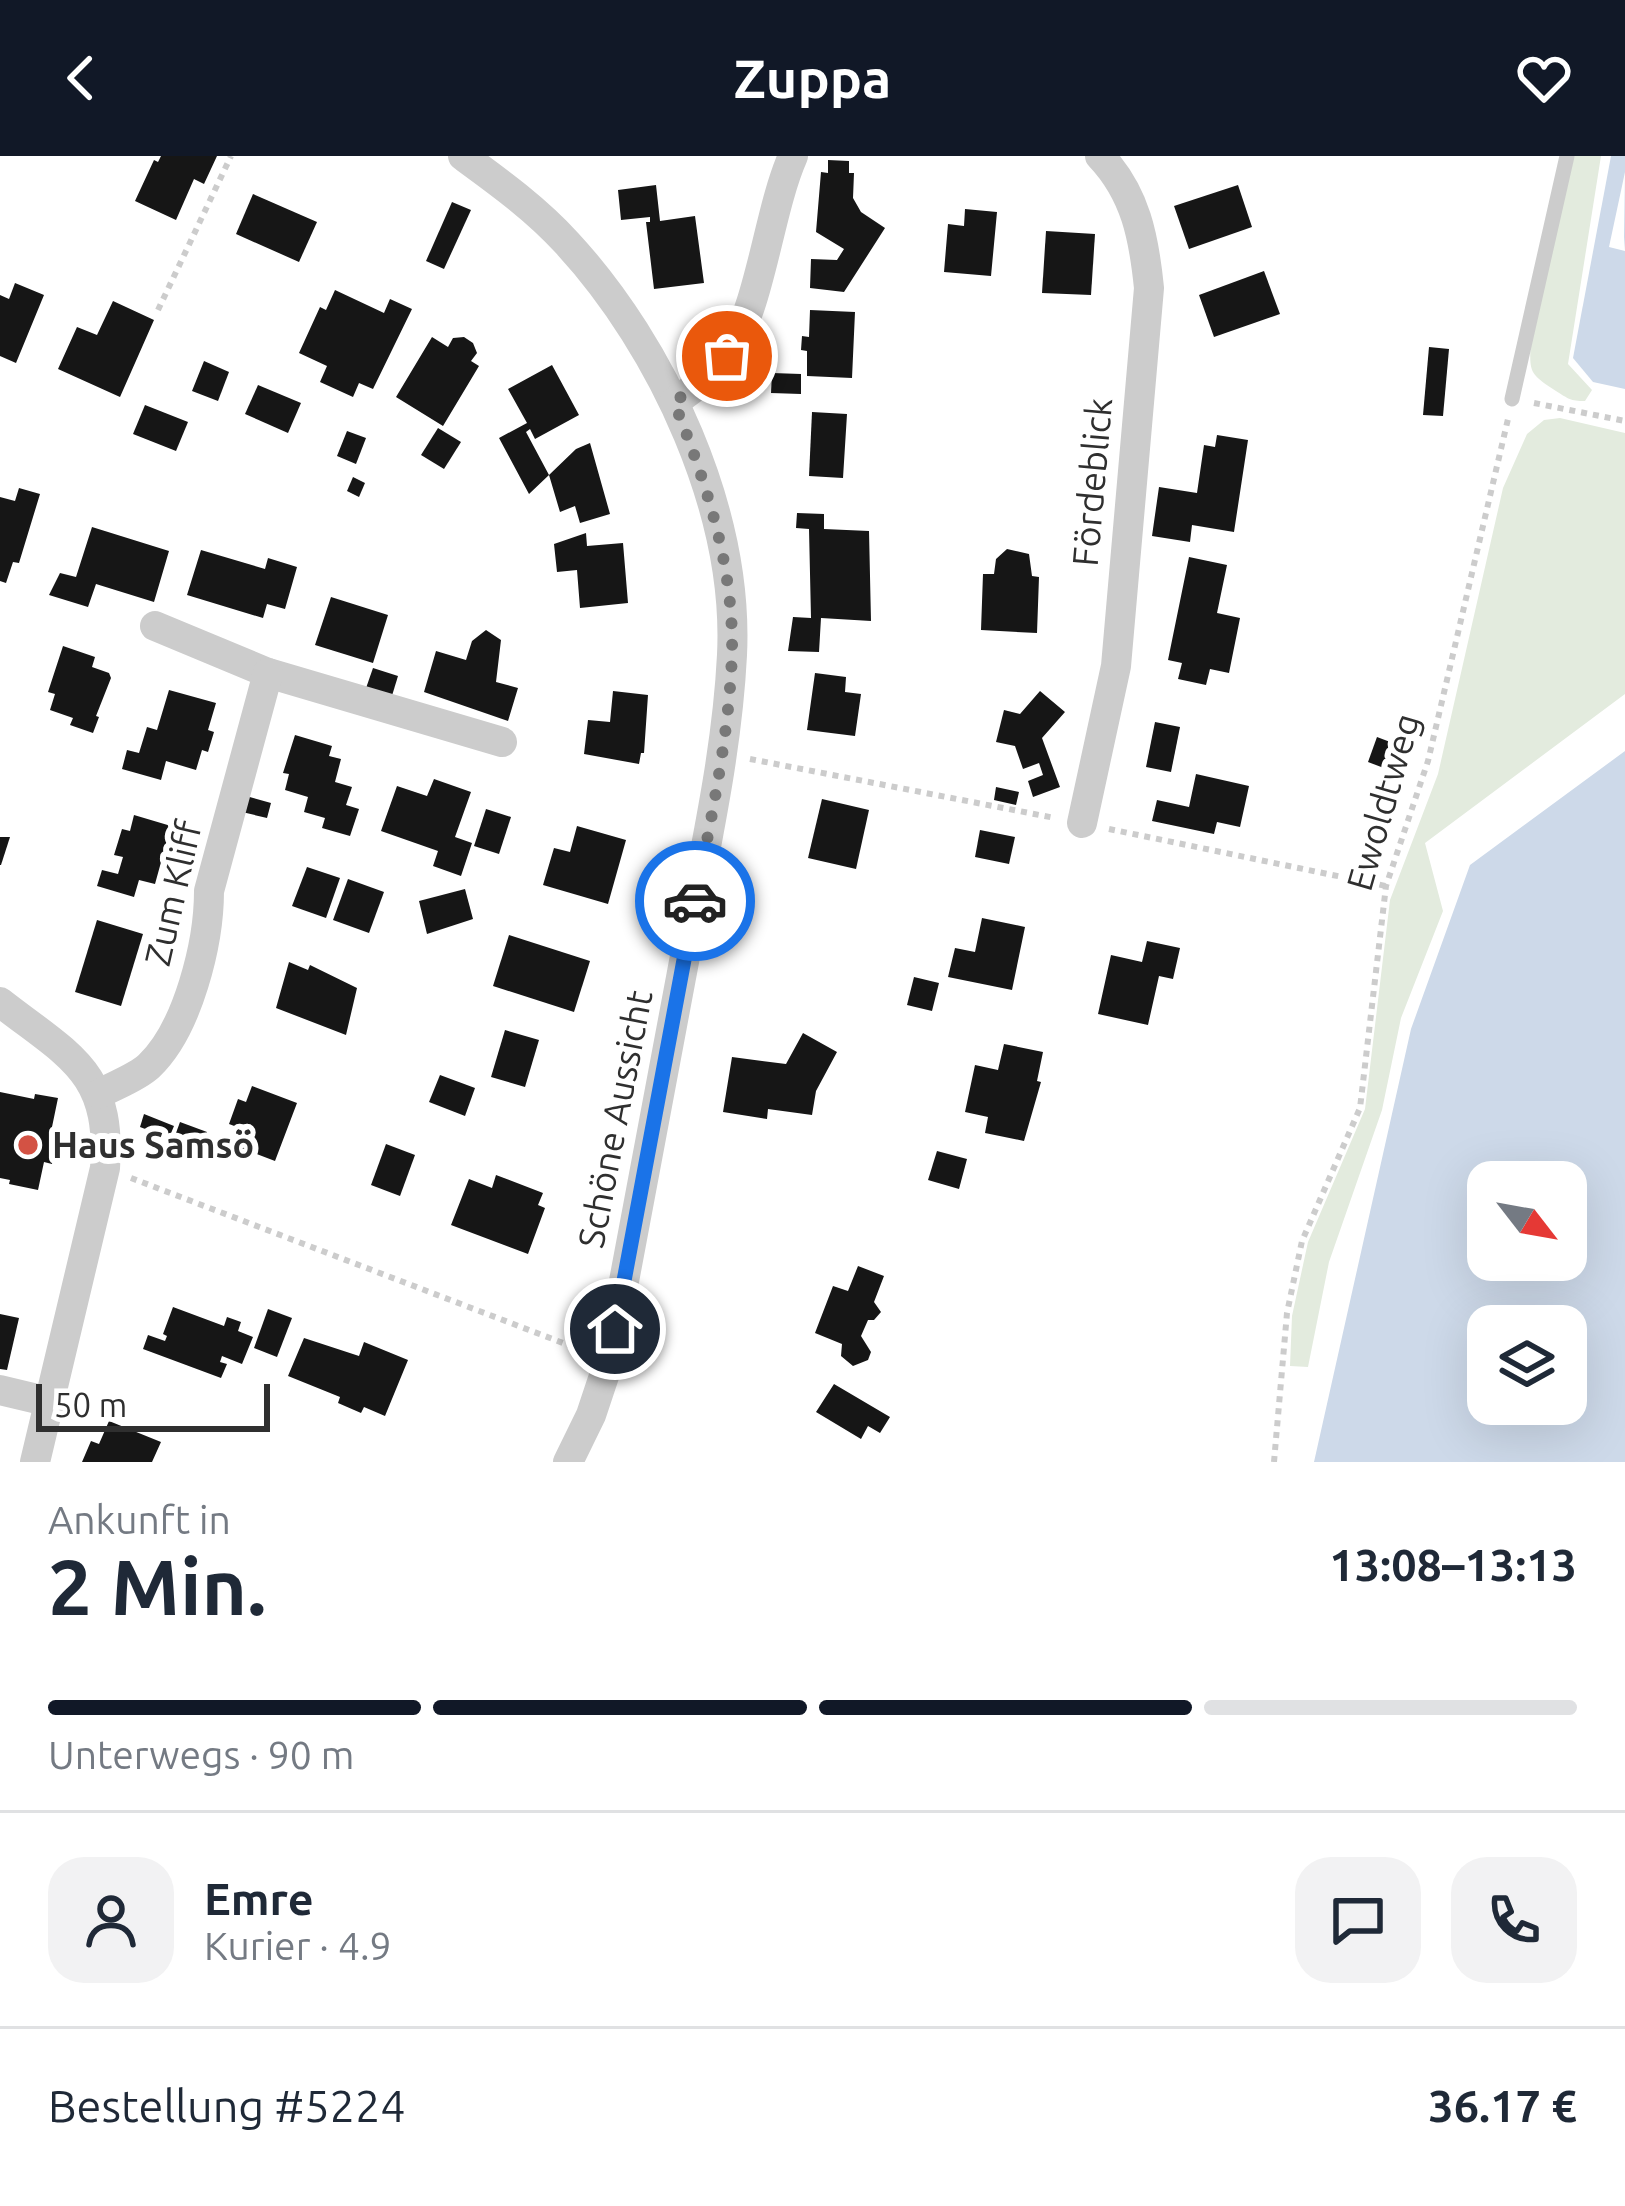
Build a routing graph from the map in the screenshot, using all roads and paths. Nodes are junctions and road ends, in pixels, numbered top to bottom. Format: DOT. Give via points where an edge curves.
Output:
graph roads {
  1 [pos="231,156"];
  2 [pos="463,156"];
  3 [pos="793,156"];
  4 [pos="1100,156"];
  5 [pos="1567,156"];
  6 [pos="158,310"];
  7 [pos="1512,399"];
  8 [pos="674,402"];
  9 [pos="1625,421"];
  10 [pos="155,626"];
  11 [pos="268,673"];
  12 [pos="502,742"];
  13 [pos="770,763"];
  14 [pos="1082,823"];
  15 [pos="1386,886"];
  16 [pos="0,1002"];
  17 [pos="100,1094"];
  18 [pos="105,1168"];
  19 [pos="609,1361"];
  20 [pos="0,1390"];
  21 [pos="50,1402"];
  22 [pos="35,1462"];
  23 [pos="568,1462"];
  24 [pos="1274,1462"];
  1 -- 6 [label="path"];
  2 -- 8 [label="street, Schöne Aussicht" via="569,245"];
  3 -- 8 [label="street" via="742,326 710,376"];
  4 -- 14 [label="street, Fördeblick" via="1135,208 1149,288 1116,666"];
  5 -- 7 [label="lane"];
  7 -- 9 [label="path"];
  7 -- 15 [label="path, Ewoldtweg" via="1428,761"];
  8 -- 19 [label="street, Schöne Aussicht" via="724,559 732,650 723,754"];
  10 -- 11 [label="street"];
  11 -- 12 [label="street"];
  11 -- 17 [label="street, Zum Kliff" via="188,1001 147,1068"];
  13 -- 14 [label="path"];
  14 -- 15 [label="path"];
  15 -- 24 [label="path, Ewoldtweg" via="1360,1108 1302,1241"];
  16 -- 17 [label="street" via="72,1059"];
  17 -- 18 [label="street"];
  18 -- 19 [label="path"];
  18 -- 21 [label="street"];
  19 -- 23 [label="street, Schöne Aussicht"];
  20 -- 21 [label="street"];
  21 -- 22 [label="street"];
}
